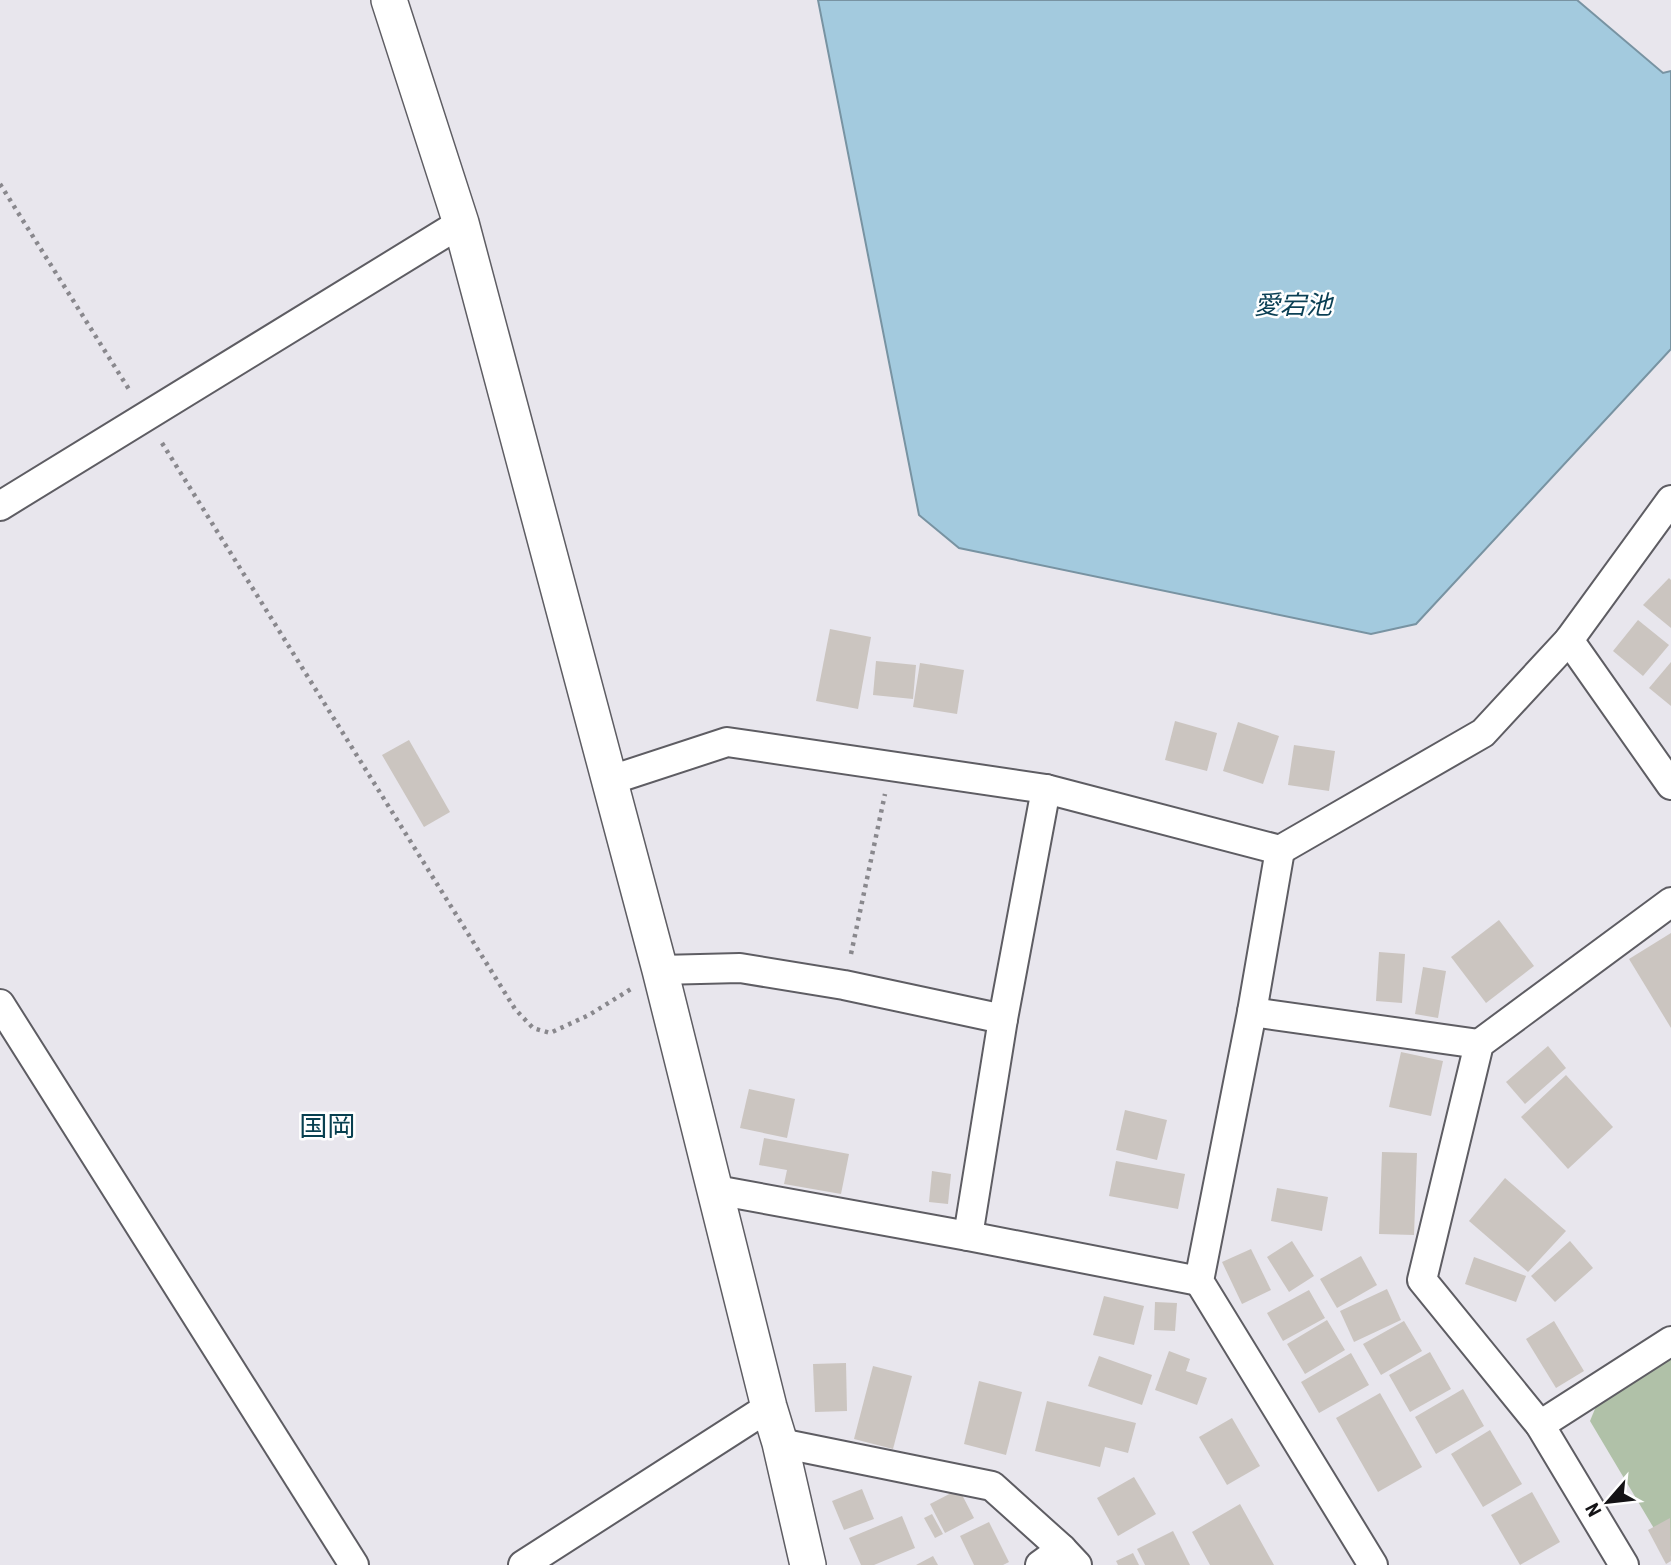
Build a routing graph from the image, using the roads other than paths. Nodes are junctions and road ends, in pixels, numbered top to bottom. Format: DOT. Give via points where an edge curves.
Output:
graph roads {
  1 [pos="389,0"];
  2 [pos="461,223"];
  3 [pos="1671,500"];
  4 [pos="0,506"];
  5 [pos="1569,640"];
  6 [pos="608,781"];
  7 [pos="1671,785"];
  8 [pos="1046,789"];
  9 [pos="1280,850"];
  10 [pos="1671,902"];
  11 [pos="660,970"];
  12 [pos="0,1004"];
  13 [pos="1252,1012"];
  14 [pos="1003,1019"];
  15 [pos="1479,1044"];
  16 [pos="716,1190"];
  17 [pos="968,1236"];
  18 [pos="1199,1281"];
  19 [pos="1671,1341"];
  20 [pos="769,1407"];
  21 [pos="1540,1424"];
  22 [pos="780,1443"];
  23 [pos="1070,1557"];
  24 [pos="354,1565"];
  25 [pos="523,1565"];
  26 [pos="808,1565"];
  27 [pos="1040,1565"];
  28 [pos="1373,1565"];
  29 [pos="1624,1565"];
  1 -- 2 [label="street"];
  2 -- 4 [label="street"];
  2 -- 6 [label="street"];
  3 -- 5 [label="street"];
  5 -- 7 [label="street"];
  5 -- 9 [label="street" via="1483,733"];
  6 -- 8 [label="street" via="727,742"];
  6 -- 11 [label="street"];
  8 -- 9 [label="street"];
  8 -- 14 [label="street"];
  9 -- 13 [label="street"];
  10 -- 15 [label="street"];
  11 -- 14 [label="street" via="740,968"];
  11 -- 16 [label="street"];
  12 -- 24 [label="street"];
  13 -- 15 [label="street"];
  13 -- 18 [label="street"];
  14 -- 17 [label="street"];
  15 -- 21 [label="street" via="1422,1280"];
  16 -- 17 [label="street"];
  16 -- 20 [label="street"];
  17 -- 18 [label="street"];
  18 -- 28 [label="street"];
  19 -- 21 [label="street"];
  20 -- 22 [label="street"];
  20 -- 25 [label="street"];
  21 -- 29 [label="street"];
  22 -- 23 [label="street" via="992,1486"];
  22 -- 26 [label="street"];
  23 -- 27 [label="street"];
}
